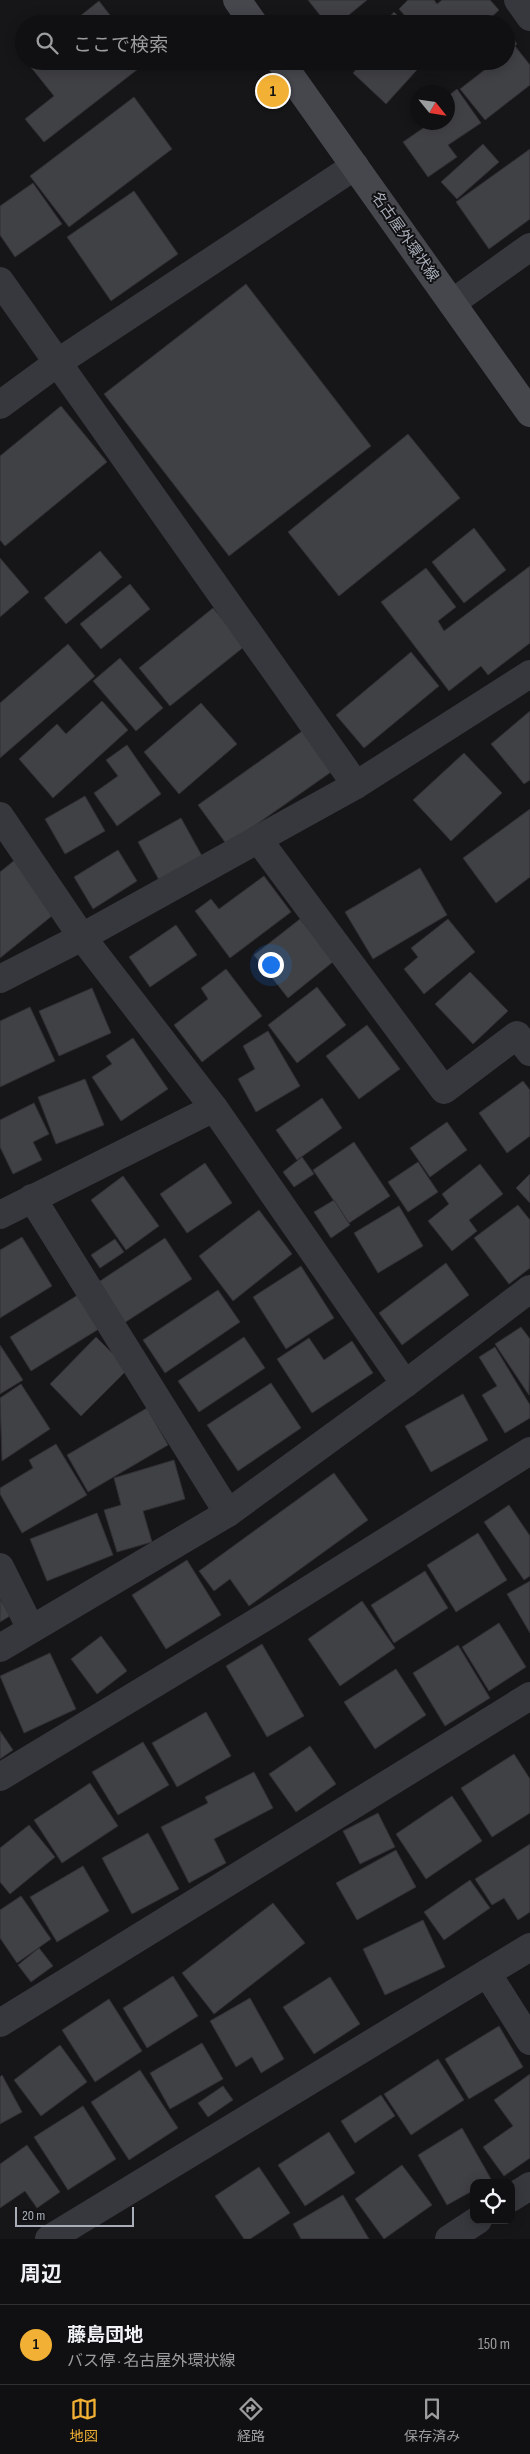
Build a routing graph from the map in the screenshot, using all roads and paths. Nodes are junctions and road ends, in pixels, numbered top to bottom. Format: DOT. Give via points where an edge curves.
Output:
graph roads {
  1 [pos="237,0"];
  2 [pos="518,0"];
  3 [pos="248,15"];
  4 [pos="530,17"];
  5 [pos="286,70"];
  6 [pos="355,166"];
  7 [pos="530,247"];
  8 [pos="0,281"];
  9 [pos="452,303"];
  10 [pos="57,363"];
  11 [pos="0,405"];
  12 [pos="530,414"];
  13 [pos="530,674"];
  14 [pos="356,785"];
  15 [pos="0,816"];
  16 [pos="258,839"];
  17 [pos="82,937"];
  18 [pos="0,979"];
  19 [pos="530,1052"];
  20 [pos="214,1108"];
  21 [pos="32,1198"];
  22 [pos="0,1215"];
  23 [pos="530,1289"];
  24 [pos="405,1384"];
  25 [pos="530,1451"];
  26 [pos="228,1513"];
  27 [pos="0,1567"];
  28 [pos="31,1629"];
  29 [pos="0,1648"];
  30 [pos="530,1696"];
  31 [pos="0,1777"];
  32 [pos="530,1947"];
  33 [pos="487,1973"];
  34 [pos="0,2023"];
  35 [pos="530,2041"];
  36 [pos="530,2186"];
  37 [pos="515,2195"];
  38 [pos="472,2224"];
  39 [pos="49,2239"];
  40 [pos="449,2239"];
  1 -- 3 [label="main road"];
  2 -- 4 [label="street"];
  5 -- 6 [label="main road, 名古屋外環状線"];
  6 -- 9 [label="main road, 名古屋外環状線"];
  6 -- 10 [label="street"];
  7 -- 9 [label="street"];
  8 -- 10 [label="street"];
  9 -- 12 [label="main road, 名古屋外環状線"];
  10 -- 11 [label="street"];
  10 -- 14 [label="street"];
  13 -- 14 [label="street"];
  14 -- 16 [label="street"];
  15 -- 17 [label="street"];
  16 -- 17 [label="street"];
  16 -- 19 [label="street" via="444,1090 517,1035"];
  17 -- 18 [label="street"];
  17 -- 20 [label="street"];
  20 -- 21 [label="street"];
  20 -- 24 [label="street"];
  21 -- 22 [label="street"];
  21 -- 26 [label="street"];
  23 -- 24 [label="street"];
  24 -- 26 [label="street"];
  25 -- 31 [label="street" via="270,1614"];
  26 -- 28 [label="street"];
  27 -- 28 [label="street"];
  28 -- 29 [label="street"];
  30 -- 34 [label="street"];
  32 -- 33 [label="street"];
  33 -- 35 [label="street"];
  33 -- 39 [label="street"];
  36 -- 37 [label="street"];
  38 -- 40 [label="street"];
}
